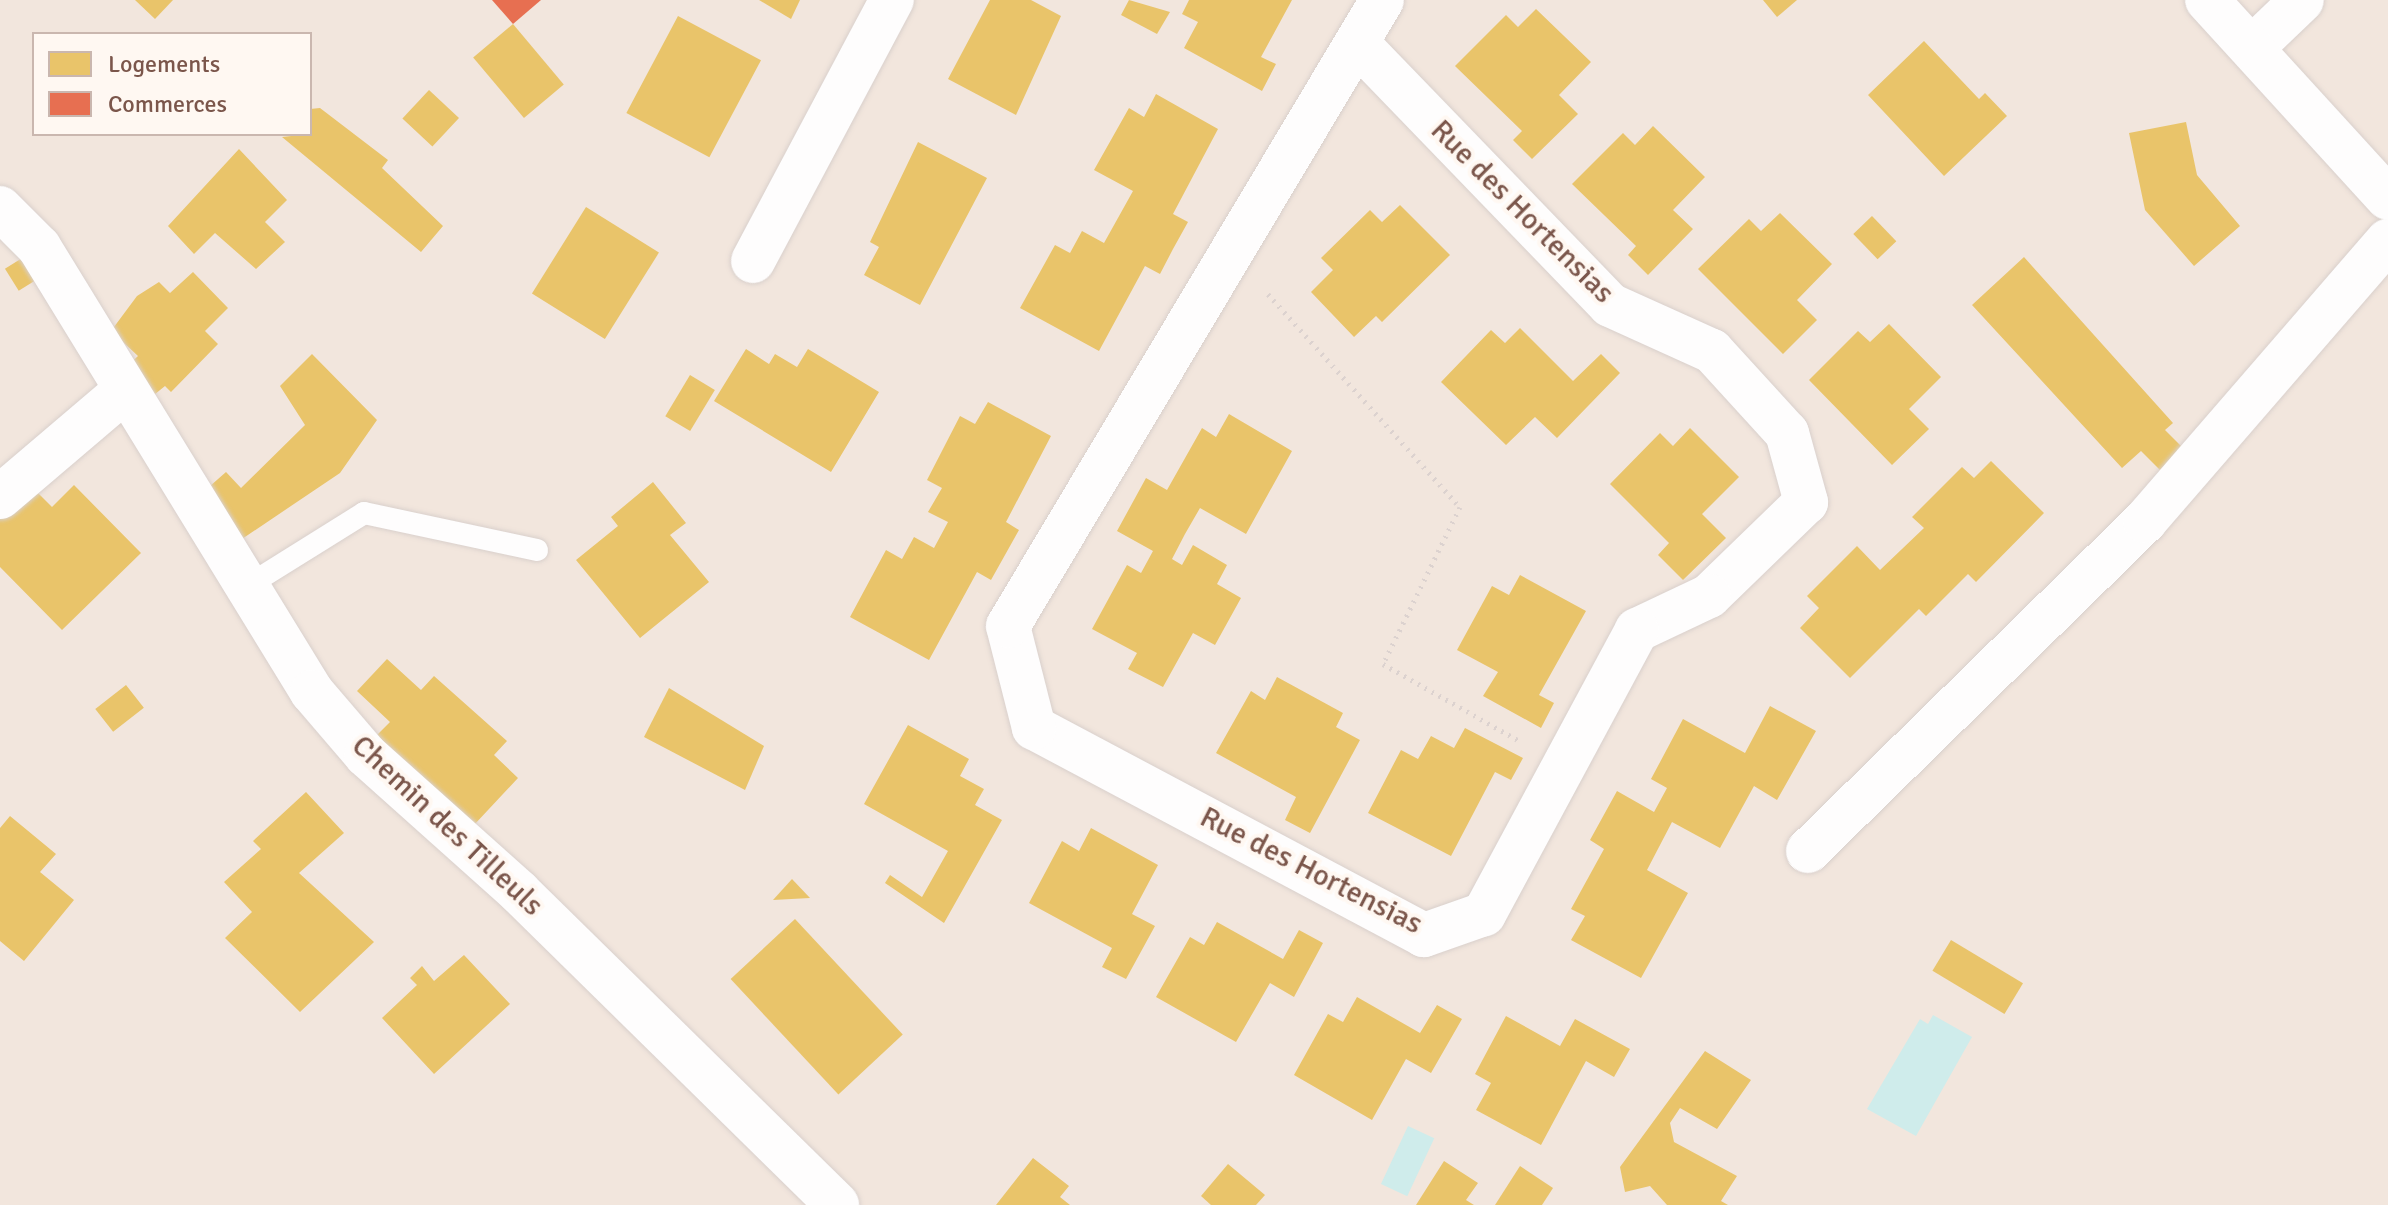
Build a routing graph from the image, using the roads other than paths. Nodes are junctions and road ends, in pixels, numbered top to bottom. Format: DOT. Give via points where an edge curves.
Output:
graph roads {
  1 [pos="892,0"];
  2 [pos="1382,0"];
  3 [pos="2207,0"];
  4 [pos="2302,0"];
  5 [pos="1359,45"];
  6 [pos="2252,48"];
  7 [pos="2388,198"];
  8 [pos="0,208"];
  9 [pos="2388,240"];
  10 [pos="753,261"];
  11 [pos="122,393"];
  12 [pos="0,497"];
  13 [pos="537,550"];
  14 [pos="252,583"];
  15 [pos="1808,851"];
  16 [pos="837,1205"];
  1 -- 10 [label="street"];
  2 -- 5 [label="street, Rue des Hortensias"];
  3 -- 6 [label="street"];
  4 -- 6 [label="street"];
  5 -- 5 [label="street, Rue des Hortensias" via="1610,305 1712,351 1787,433 1806,502 1709,596 1637,630 1484,914 1424,935 1034,728 1008,626"];
  6 -- 7 [label="street"];
  8 -- 11 [label="street, Chemin des Tilleuls" via="39,247"];
  9 -- 15 [label="street" via="2145,521"];
  11 -- 12 [label="street"];
  11 -- 14 [label="street, Chemin des Tilleuls"];
  13 -- 14 [label="lane" via="364,513"];
  14 -- 16 [label="street, Chemin des Tilleuls" via="312,692 366,755 519,892"];
}
